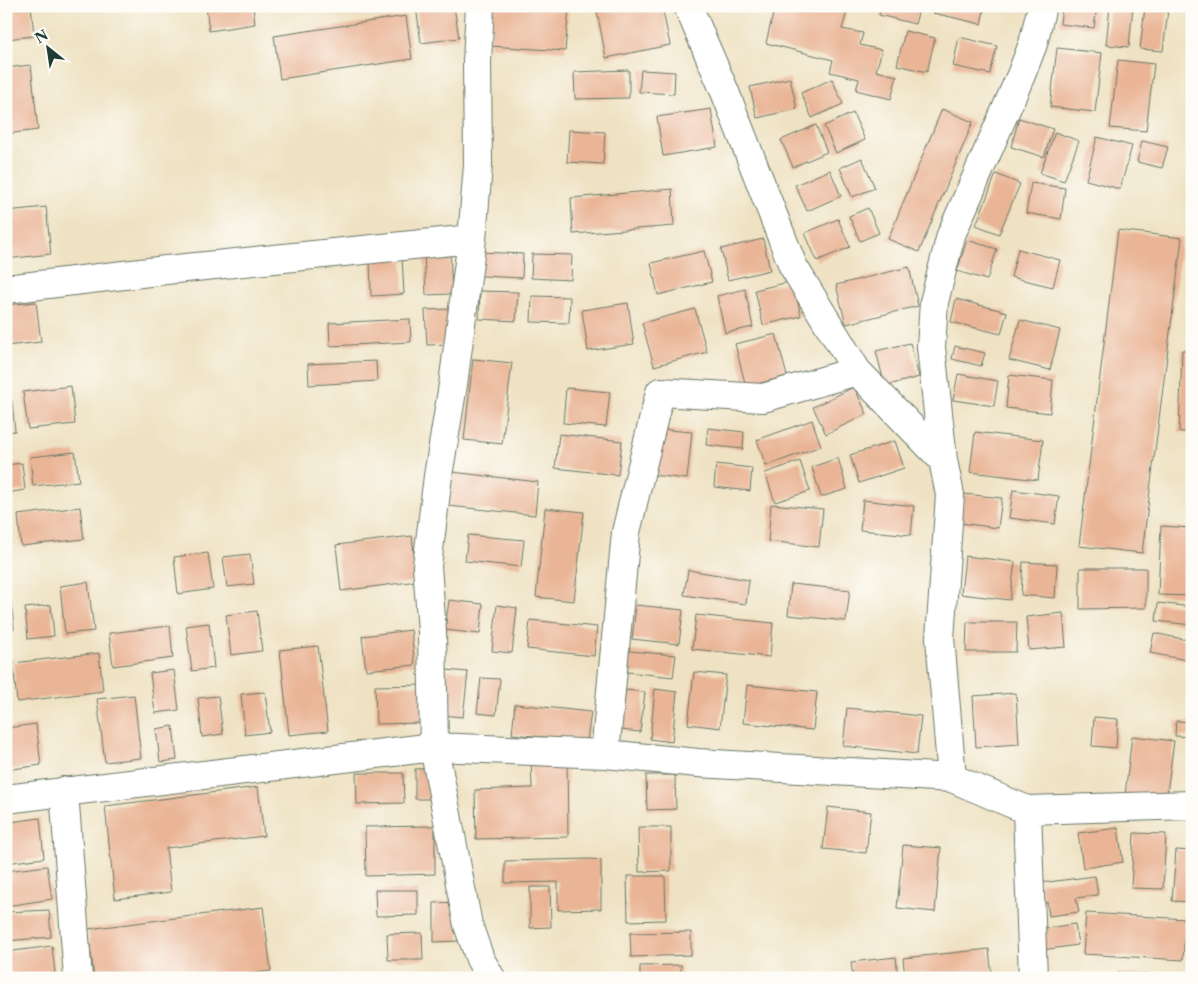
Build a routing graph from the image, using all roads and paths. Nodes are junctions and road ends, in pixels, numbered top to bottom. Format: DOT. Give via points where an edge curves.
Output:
graph roads {
  1 [pos="480,6"];
  2 [pos="688,6"];
  3 [pos="1042,6"];
  4 [pos="472,239"];
  5 [pos="6,290"];
  6 [pos="856,371"];
  7 [pos="943,460"];
  8 [pos="434,747"];
  9 [pos="605,754"];
  10 [pos="952,778"];
  11 [pos="64,792"];
  12 [pos="6,799"];
  13 [pos="1192,806"];
  14 [pos="1027,810"];
  15 [pos="78,978"];
  16 [pos="491,978"];
  17 [pos="1033,978"];
  1 -- 4 [label="street" via="478,165"];
  2 -- 6 [label="street" via="793,266"];
  3 -- 7 [label="street" via="1022,74 951,235 934,302 932,347"];
  4 -- 5 [label="street"];
  4 -- 8 [label="street" via="427,566"];
  6 -- 7 [label="street"];
  6 -- 9 [label="street" via="763,398 660,392 626,532"];
  7 -- 10 [label="street" via="950,495 940,638"];
  8 -- 9 [label="street"];
  8 -- 11 [label="street"];
  8 -- 16 [label="street" via="468,925 480,959"];
  9 -- 10 [label="street" via="698,763"];
  10 -- 14 [label="street"];
  11 -- 12 [label="street"];
  11 -- 15 [label="street"];
  13 -- 14 [label="street"];
  14 -- 17 [label="street"];
}
